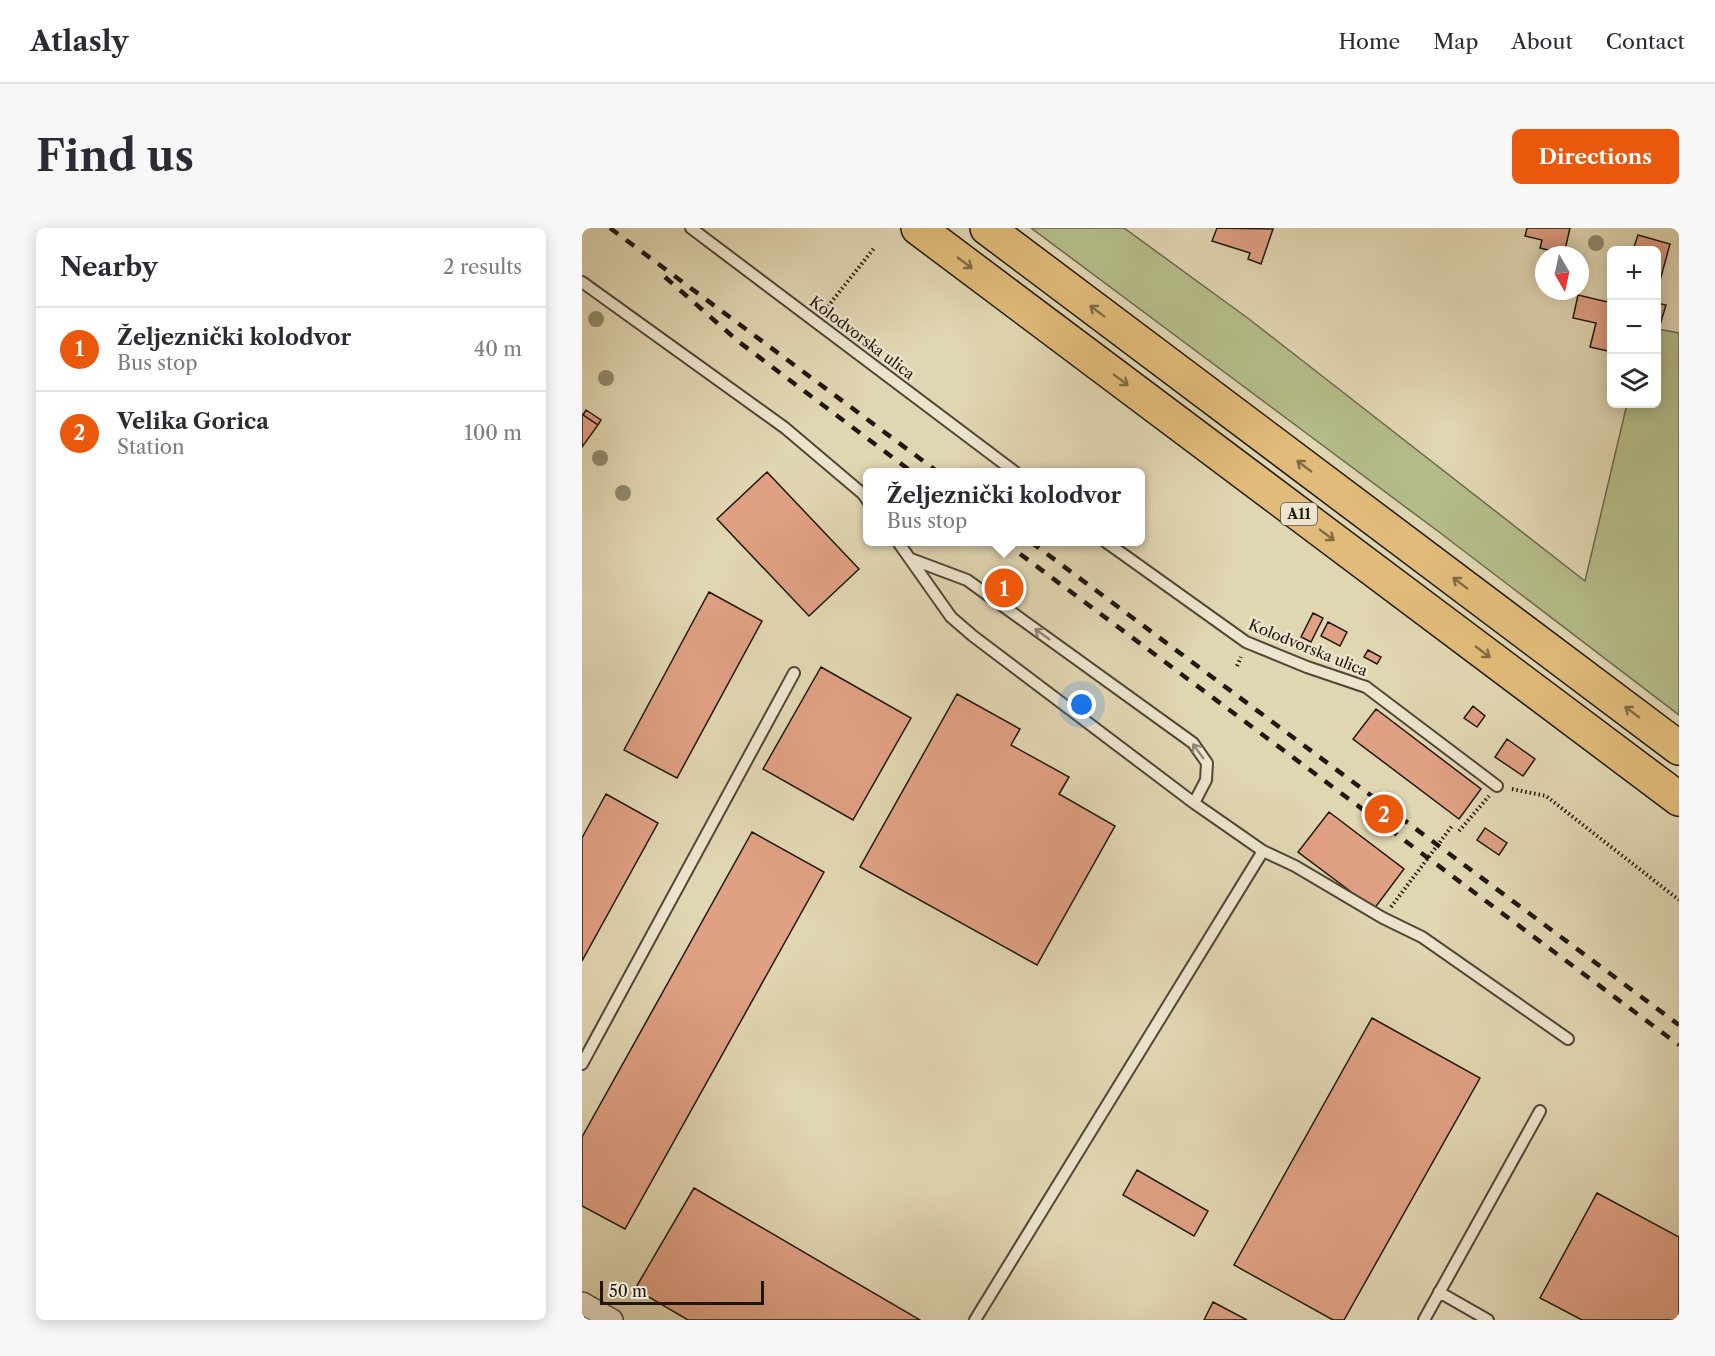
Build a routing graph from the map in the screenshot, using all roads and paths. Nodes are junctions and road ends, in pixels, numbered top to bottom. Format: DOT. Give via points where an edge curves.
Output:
graph roads {
  1 [pos="691,228"];
  2 [pos="918,228"];
  3 [pos="987,228"];
  4 [pos="875,247"];
  5 [pos="582,282"];
  6 [pos="815,322"];
  7 [pos="1010,468"];
  8 [pos="863,494"];
  9 [pos="901,546"];
  10 [pos="1112,546"];
  11 [pos="911,559"];
  12 [pos="794,673"];
  13 [pos="1679,748"];
  14 [pos="1497,786"];
  15 [pos="1679,799"];
  16 [pos="1194,803"];
  17 [pos="1452,826"];
  18 [pos="1459,831"];
  19 [pos="1263,851"];
  20 [pos="1679,900"];
  21 [pos="1383,918"];
  22 [pos="1568,1039"];
  23 [pos="582,1064"];
  24 [pos="1540,1111"];
  25 [pos="1439,1292"];
  26 [pos="582,1303"];
  27 [pos="612,1320"];
  28 [pos="975,1320"];
  29 [pos="1424,1320"];
  30 [pos="1488,1320"];
  1 -- 6 [label="lane, Kolodvorska ulica"];
  2 -- 15 [label="highway, A11, one-way"];
  13 -- 3 [label="highway, A11, one-way"];
  4 -- 6 [label="path"];
  5 -- 8 [label="lane" via="785,428"];
  6 -- 7 [label="lane, Kolodvorska ulica"];
  9 -- 11 [label="lane"];
  10 -- 14 [label="lane, Kolodvorska ulica" via="1246,642 1366,687"];
  11 -- 16 [label="lane" via="951,616 973,636"];
  16 -- 11 [label="lane, one-way" via="1206,780 1207,763 1193,743 967,580"];
  12 -- 23 [label="lane"];
  14 -- 18 [label="path"];
  14 -- 20 [label="path" via="1546,796"];
  16 -- 19 [label="lane"];
  17 -- 21 [label="path"];
  19 -- 21 [label="lane"];
  19 -- 28 [label="lane"];
  21 -- 22 [label="lane" via="1422,937"];
  24 -- 25 [label="lane"];
  25 -- 29 [label="lane"];
  25 -- 30 [label="lane"];
  26 -- 27 [label="street"];
}
